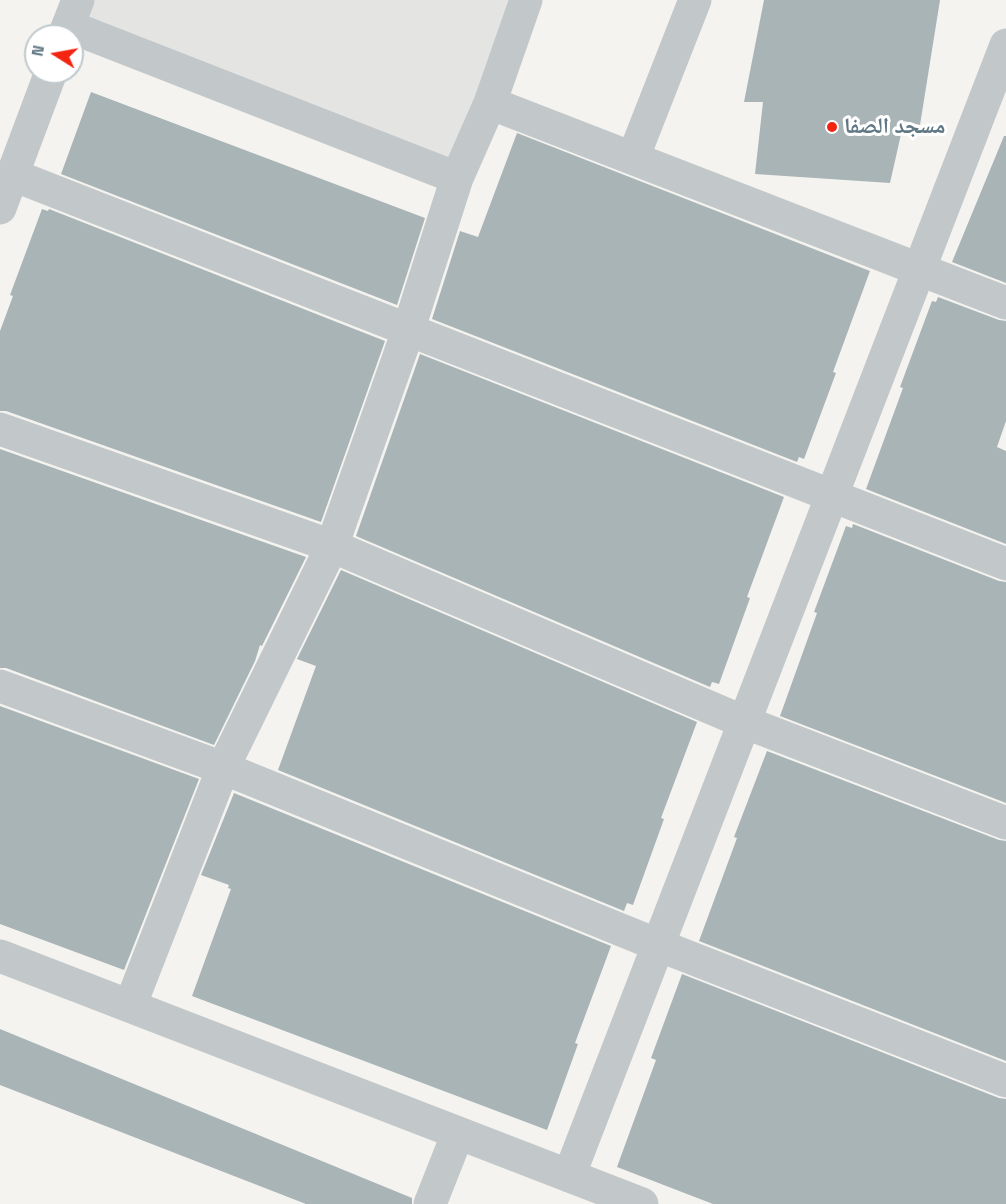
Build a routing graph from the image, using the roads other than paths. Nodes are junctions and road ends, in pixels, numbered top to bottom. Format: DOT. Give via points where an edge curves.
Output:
graph roads {
  1 [pos="526,0"];
  2 [pos="695,0"];
  3 [pos="70,21"];
  4 [pos="1006,45"];
  5 [pos="47,84"];
  6 [pos="490,103"];
  7 [pos="633,158"];
  8 [pos="13,175"];
  9 [pos="457,178"];
  10 [pos="0,208"];
  11 [pos="919,269"];
  12 [pos="1006,303"];
  13 [pos="408,331"];
  14 [pos="0,429"];
  15 [pos="831,497"];
  16 [pos="332,546"];
  17 [pos="1006,564"];
  18 [pos="0,686"];
  19 [pos="744,722"];
  20 [pos="223,768"];
  21 [pos="1006,823"];
  22 [pos="658,945"];
  23 [pos="0,956"];
  24 [pos="130,1006"];
  25 [pos="1006,1080"];
  26 [pos="458,1133"];
  27 [pos="569,1176"];
  28 [pos="430,1204"];
  29 [pos="642,1204"];
  1 -- 6 [label="street"];
  2 -- 7 [label="street"];
  3 -- 9 [label="street"];
  4 -- 11 [label="street"];
  5 -- 8 [label="street"];
  6 -- 7 [label="street"];
  6 -- 9 [label="street"];
  7 -- 11 [label="street"];
  8 -- 10 [label="street"];
  8 -- 13 [label="street"];
  9 -- 13 [label="street"];
  11 -- 12 [label="street"];
  11 -- 15 [label="street"];
  13 -- 15 [label="street"];
  13 -- 16 [label="street"];
  14 -- 16 [label="street"];
  15 -- 17 [label="street"];
  15 -- 19 [label="street"];
  16 -- 19 [label="street"];
  16 -- 20 [label="street"];
  18 -- 20 [label="street"];
  19 -- 21 [label="street"];
  19 -- 22 [label="street"];
  20 -- 22 [label="street"];
  20 -- 24 [label="street"];
  22 -- 25 [label="street"];
  22 -- 27 [label="street"];
  23 -- 24 [label="street"];
  24 -- 26 [label="street"];
  26 -- 27 [label="street"];
  26 -- 28 [label="street"];
  27 -- 29 [label="street"];
}
